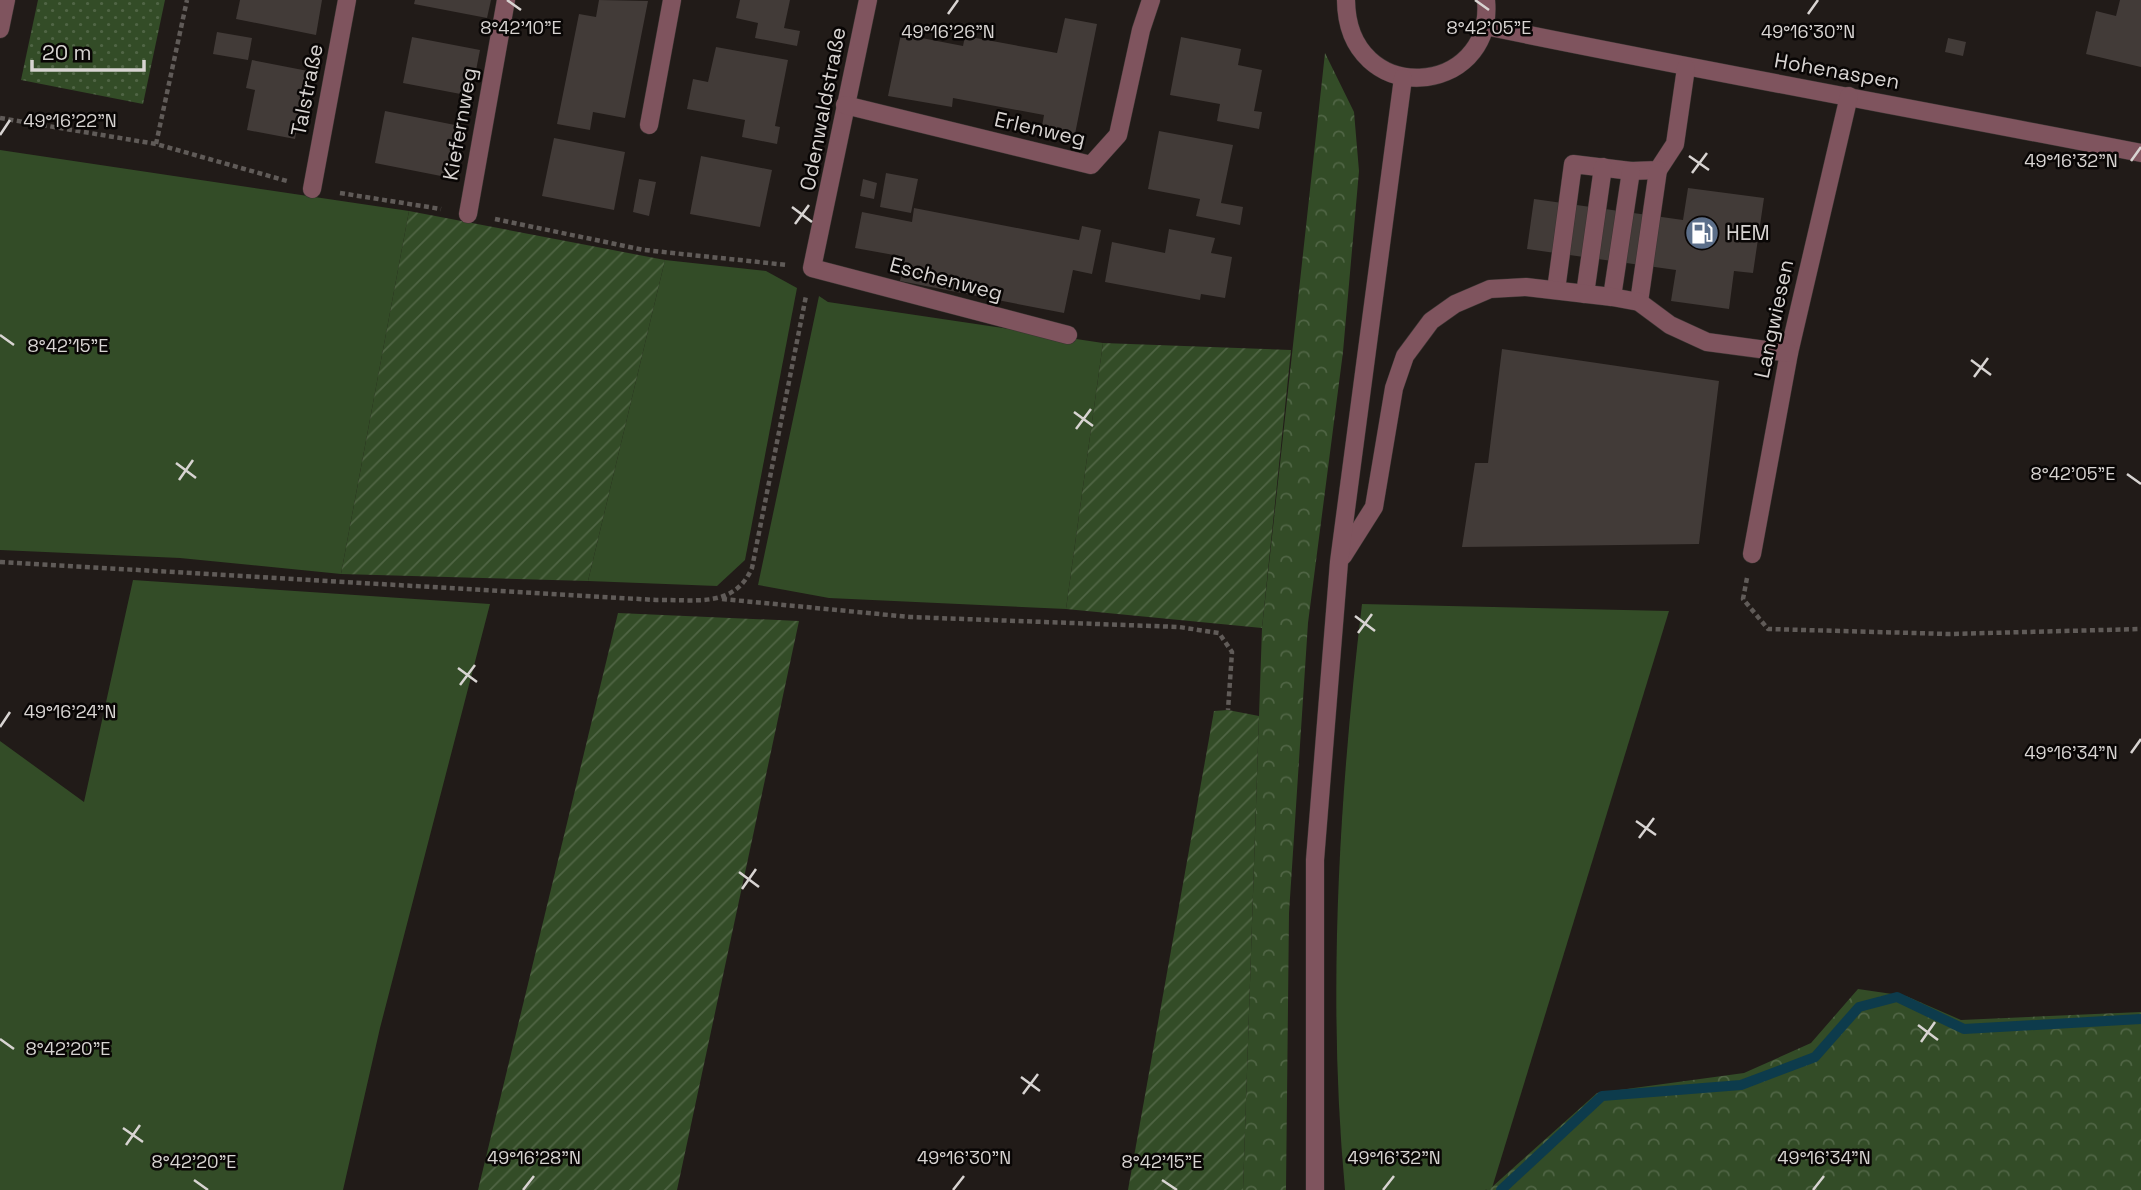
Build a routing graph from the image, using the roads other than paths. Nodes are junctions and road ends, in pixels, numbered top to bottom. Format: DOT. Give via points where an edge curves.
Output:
graph roads {
  1 [pos="6,0"];
  2 [pos="347,0"];
  3 [pos="506,0"];
  4 [pos="672,0"];
  5 [pos="868,0"];
  6 [pos="1152,0"];
  7 [pos="1346,0"];
  8 [pos="1486,0"];
  9 [pos="1485,26"];
  10 [pos="0,30"];
  11 [pos="1686,68"];
  12 [pos="1403,78"];
  13 [pos="1849,96"];
  14 [pos="845,105"];
  15 [pos="649,125"];
  16 [pos="2141,153"];
  17 [pos="1603,167"];
  18 [pos="1658,170"];
  19 [pos="1631,172"];
  20 [pos="312,188"];
  21 [pos="468,214"];
  22 [pos="812,268"];
  23 [pos="1556,290"];
  24 [pos="1585,294"];
  25 [pos="1612,297"];
  26 [pos="1639,302"];
  27 [pos="1068,335"];
  28 [pos="1789,353"];
  29 [pos="1752,554"];
  30 [pos="1339,562"];
  31 [pos="1314,1182"];
  1 -- 10 [label="street"];
  2 -- 20 [label="street, Talstraße"];
  3 -- 21 [label="street, Kiefernweg"];
  4 -- 15 [label="street"];
  5 -- 14 [label="street, Odenwaldstraße"];
  6 -- 14 [label="street, Erlenweg" via="1118,135 1091,164"];
  7 -- 12 [label="street" via="1346,20 1365,58"];
  8 -- 9 [label="street"];
  9 -- 11 [label="street, Hohenaspen"];
  9 -- 12 [label="street" via="1463,62 1425,79"];
  11 -- 13 [label="street, Hohenaspen"];
  11 -- 18 [label="street" via="1675,144"];
  12 -- 30 [label="street"];
  13 -- 16 [label="street, Hohenaspen"];
  13 -- 28 [label="street, Langwiesen"];
  14 -- 22 [label="street, Odenwaldstraße"];
  17 -- 19 [label="street"];
  17 -- 23 [label="street" via="1573,164"];
  17 -- 24 [label="street"];
  18 -- 19 [label="street"];
  18 -- 26 [label="street"];
  19 -- 25 [label="street"];
  22 -- 27 [label="street, Eschenweg"];
  23 -- 24 [label="street"];
  23 -- 30 [label="street" via="1490,289 1455,304 1431,321 1405,356 1394,388 1374,507"];
  24 -- 25 [label="street"];
  25 -- 26 [label="street"];
  26 -- 28 [label="street" via="1670,325 1707,342"];
  28 -- 29 [label="street, Langwiesen"];
  30 -- 31 [label="street" via="1315,860"];
}
